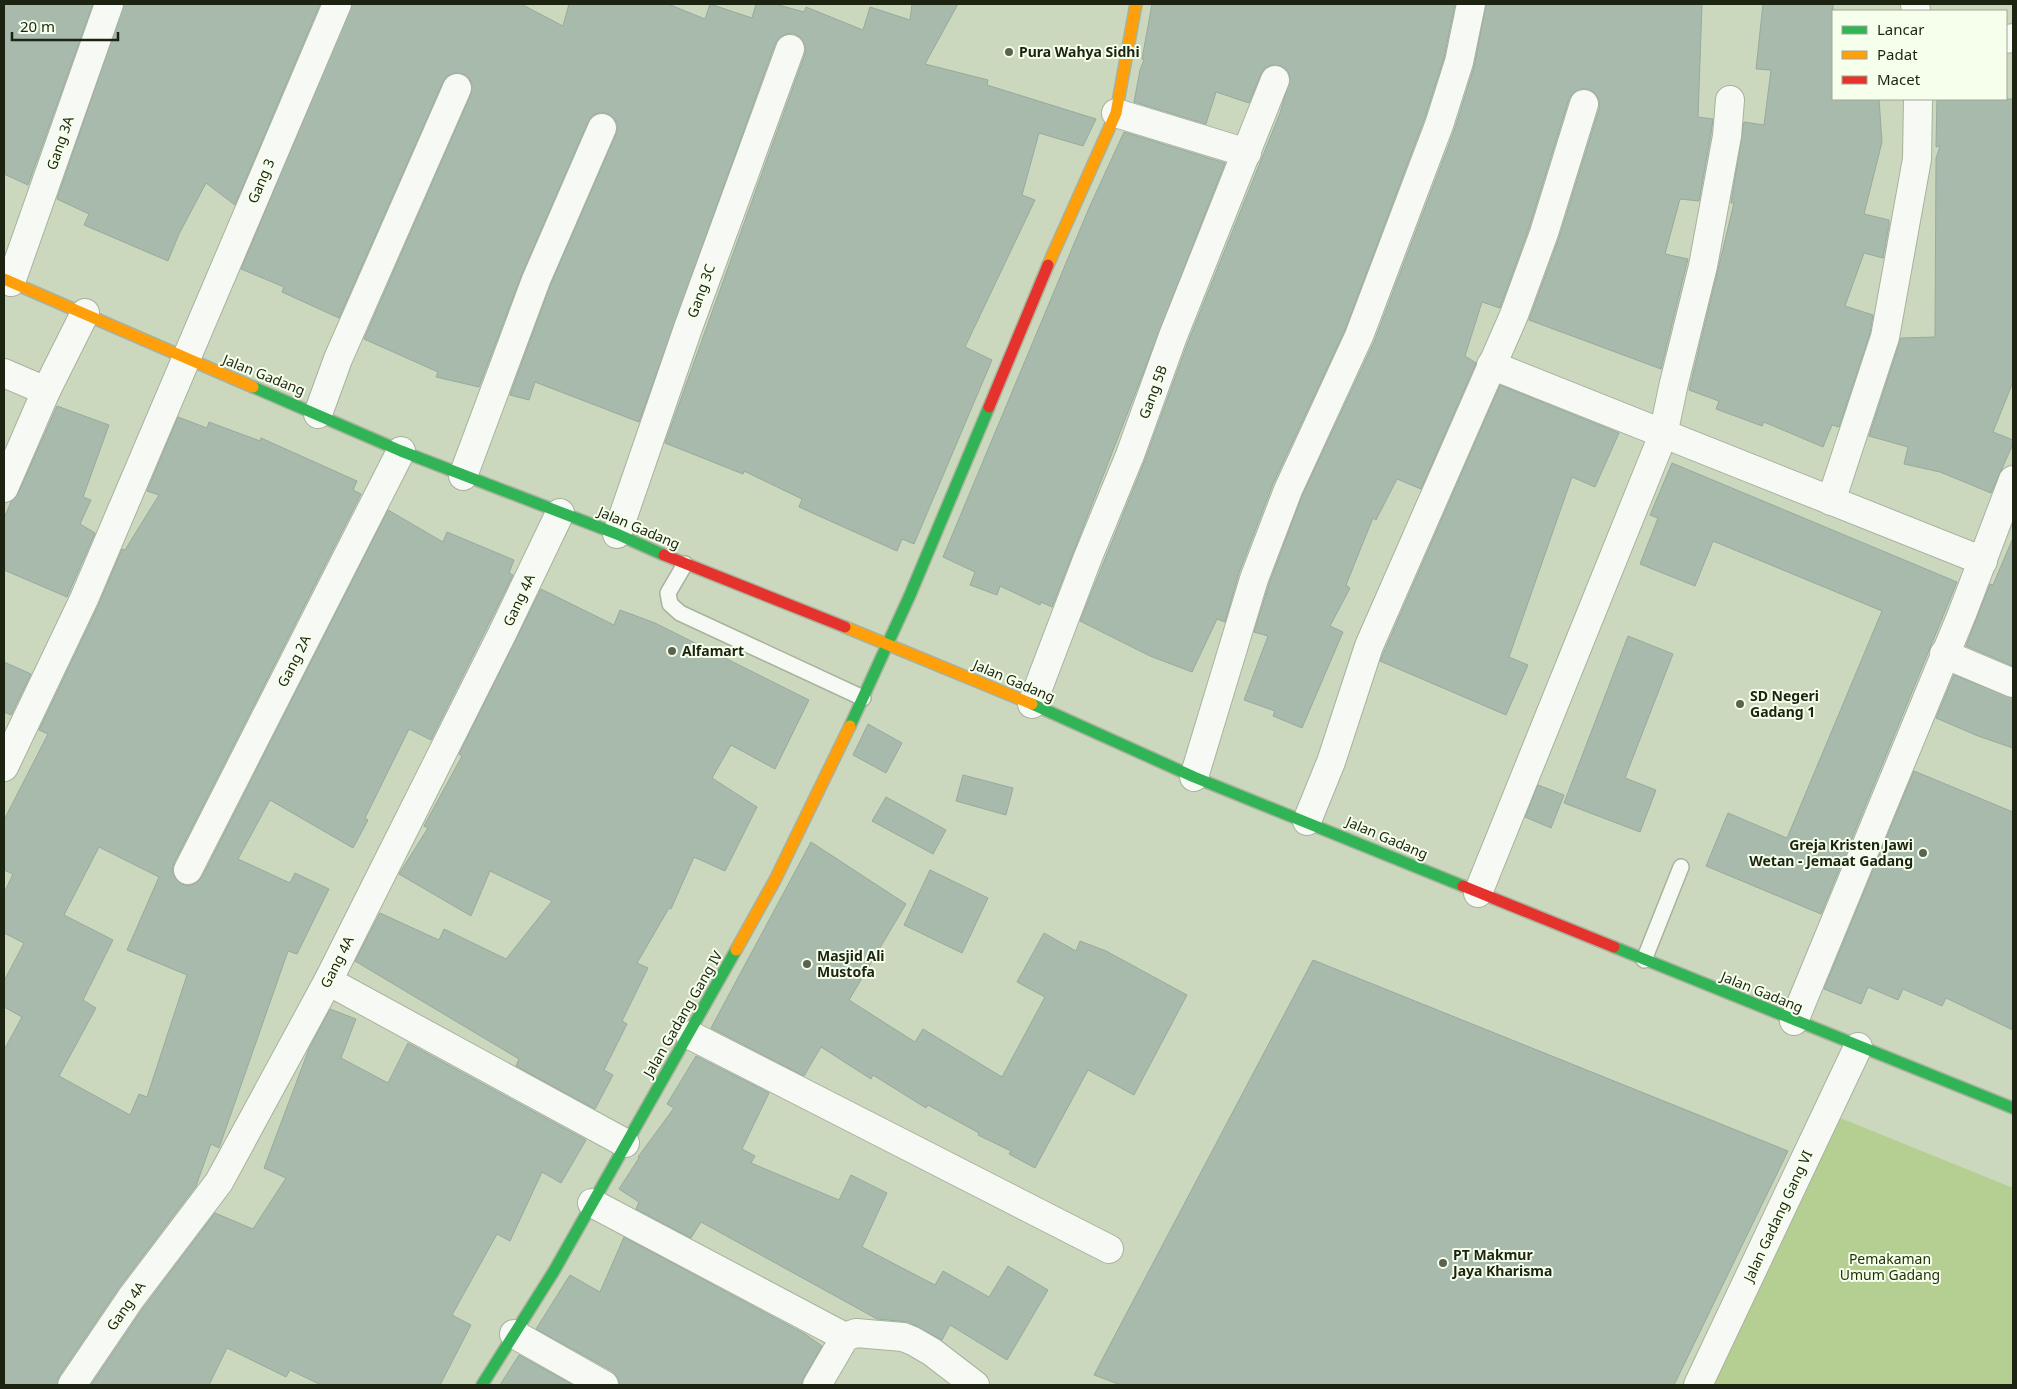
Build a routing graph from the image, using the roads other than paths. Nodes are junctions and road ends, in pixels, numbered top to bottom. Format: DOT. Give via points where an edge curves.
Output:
graph roads {
  1 [pos="108,4"];
  2 [pos="338,4"];
  3 [pos="1136,4"];
  4 [pos="1471,4"];
  5 [pos="790,50"];
  6 [pos="1275,80"];
  7 [pos="457,88"];
  8 [pos="1730,100"];
  9 [pos="1918,100"];
  10 [pos="1584,104"];
  11 [pos="1116,113"];
  12 [pos="602,128"];
  13 [pos="1247,153"];
  14 [pos="7,280"];
  15 [pos="84,313"];
  16 [pos="186,359"];
  17 [pos="1491,365"];
  18 [pos="4,373"];
  19 [pos="46,391"];
  20 [pos="318,414"];
  21 [pos="1663,435"];
  22 [pos="401,451"];
  23 [pos="463,476"];
  24 [pos="2013,480"];
  25 [pos="4,488"];
  26 [pos="1831,501"];
  27 [pos="560,513"];
  28 [pos="617,534"];
  29 [pos="1983,561"];
  30 [pos="685,564"];
  31 [pos="888,644"];
  32 [pos="1944,654"];
  33 [pos="2013,683"];
  34 [pos="863,698"];
  35 [pos="1032,704"];
  36 [pos="4,767"];
  37 [pos="1194,777"];
  38 [pos="1307,821"];
  39 [pos="1681,867"];
  40 [pos="188,870"];
  41 [pos="1478,893"];
  42 [pos="1644,960"];
  43 [pos="328,981"];
  44 [pos="1794,1021"];
  45 [pos="690,1035"];
  46 [pos="1858,1047"];
  47 [pos="2013,1108"];
  48 [pos="625,1143"];
  49 [pos="592,1203"];
  50 [pos="1109,1249"];
  51 [pos="514,1334"];
  52 [pos="845,1337"];
  53 [pos="72,1385"];
  54 [pos="482,1385"];
  55 [pos="604,1385"];
  56 [pos="817,1385"];
  57 [pos="975,1385"];
  58 [pos="1698,1385"];
  1 -- 14 [label="street, Gang 3A"];
  2 -- 16 [label="street, Gang 3"];
  3 -- 11 [label="main road, Jalan Gadang Gang IV"];
  4 -- 37 [label="street" via="1439,124 1359,336 1288,490 1254,579"];
  5 -- 28 [label="street, Gang 3C"];
  6 -- 13 [label="street, Gang 5B"];
  7 -- 20 [label="street" via="338,359"];
  8 -- 21 [label="street" via="1728,136 1704,266"];
  9 -- 26 [label="street" via="1917,159 1885,337"];
  10 -- 17 [label="street" via="1544,233 1514,315"];
  11 -- 13 [label="street"];
  11 -- 31 [label="main road, Jalan Gadang Gang IV" via="1010,352"];
  12 -- 23 [label="street" via="536,280"];
  13 -- 35 [label="street, Gang 5B" via="1172,336 1130,455"];
  14 -- 15 [label="main road, Jalan Gadang"];
  15 -- 16 [label="main road, Jalan Gadang"];
  15 -- 19 [label="street"];
  16 -- 20 [label="main road, Jalan Gadang"];
  16 -- 36 [label="street, Gang 3" via="84,599"];
  17 -- 21 [label="street"];
  17 -- 38 [label="street" via="1369,646 1331,762"];
  18 -- 19 [label="street"];
  19 -- 25 [label="street"];
  20 -- 22 [label="main road, Jalan Gadang"];
  21 -- 26 [label="street"];
  21 -- 41 [label="street"];
  22 -- 23 [label="main road, Jalan Gadang"];
  22 -- 40 [label="street, Gang 2A"];
  23 -- 27 [label="main road, Jalan Gadang"];
  24 -- 29 [label="street"];
  26 -- 29 [label="street"];
  27 -- 28 [label="main road, Jalan Gadang"];
  27 -- 43 [label="street, Gang 4A"];
  28 -- 30 [label="main road, Jalan Gadang"];
  29 -- 32 [label="street"];
  30 -- 31 [label="main road, Jalan Gadang"];
  30 -- 34 [label="lane" via="668,593 670,604 680,613"];
  31 -- 34 [label="main road, Jalan Gadang Gang IV"];
  31 -- 35 [label="main road, Jalan Gadang"];
  32 -- 33 [label="street"];
  32 -- 44 [label="street"];
  34 -- 45 [label="main road, Jalan Gadang Gang IV" via="775,880"];
  35 -- 37 [label="main road, Jalan Gadang"];
  37 -- 38 [label="main road, Jalan Gadang"];
  38 -- 41 [label="main road, Jalan Gadang"];
  39 -- 42 [label="lane"];
  41 -- 42 [label="main road, Jalan Gadang"];
  42 -- 44 [label="main road, Jalan Gadang"];
  43 -- 48 [label="street"];
  43 -- 53 [label="street, Gang 4A" via="219,1182 131,1298"];
  44 -- 46 [label="main road, Jalan Gadang"];
  45 -- 48 [label="main road, Jalan Gadang Gang IV"];
  45 -- 50 [label="street"];
  46 -- 47 [label="main road, Jalan Gadang"];
  46 -- 58 [label="street, Jalan Gadang Gang VI"];
  48 -- 49 [label="main road, Jalan Gadang Gang IV"];
  49 -- 51 [label="main road, Jalan Gadang Gang IV"];
  49 -- 52 [label="street"];
  51 -- 54 [label="main road, Jalan Gadang Gang IV"];
  51 -- 55 [label="street"];
  52 -- 56 [label="street"];
  52 -- 57 [label="street" via="856,1333 908,1339 932,1352"];
}
